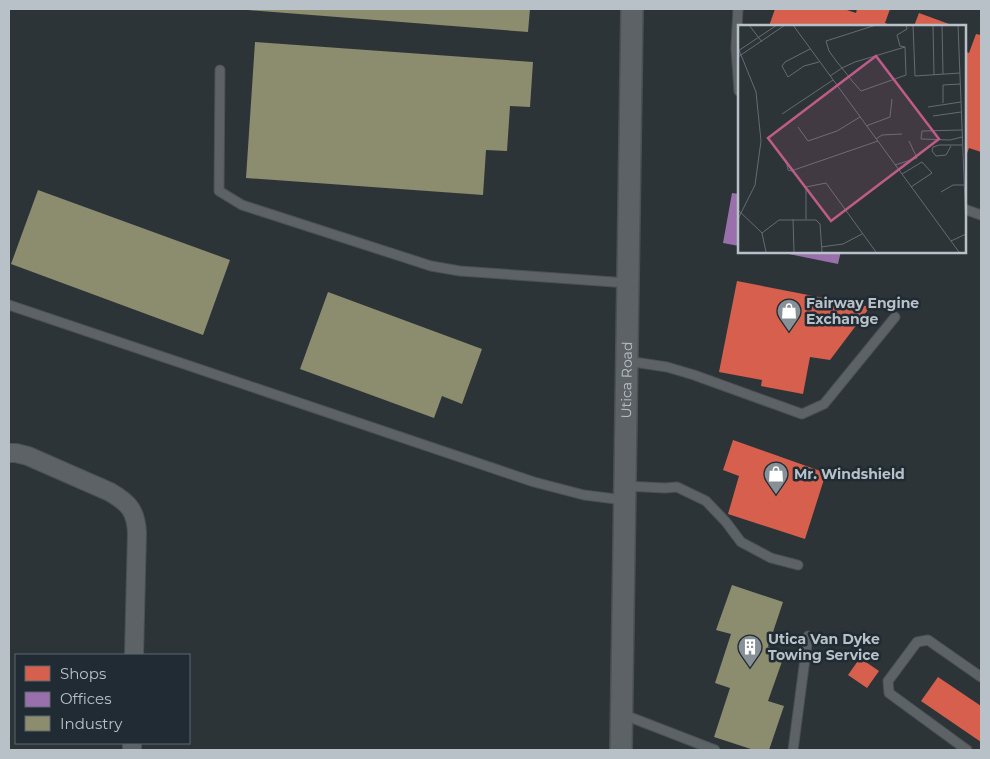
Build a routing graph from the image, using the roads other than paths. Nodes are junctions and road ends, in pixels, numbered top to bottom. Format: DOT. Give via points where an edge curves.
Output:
graph roads {
  1 [pos="632,9"];
  2 [pos="738,9"];
  3 [pos="220,70"];
  4 [pos="738,77"];
  5 [pos="965,209"];
  6 [pos="981,214"];
  7 [pos="628,283"];
  8 [pos="9,305"];
  9 [pos="895,317"];
  10 [pos="626,361"];
  11 [pos="9,453"];
  12 [pos="625,493"];
  13 [pos="798,565"];
  14 [pos="808,636"];
  15 [pos="134,654"];
  16 [pos="981,677"];
  17 [pos="622,714"];
  18 [pos="621,750"];
  19 [pos="715,750"];
  20 [pos="793,750"];
  21 [pos="967,750"];
  1 -- 7 [label="street, Utica Road"];
  2 -- 4 [label="lane"];
  3 -- 7 [label="lane" via="219,191 242,205 431,266"];
  5 -- 6 [label="lane"];
  7 -- 10 [label="street, Utica Road"];
  8 -- 12 [label="lane" via="534,482 584,494"];
  9 -- 10 [label="lane" via="824,404 802,414 694,375"];
  10 -- 12 [label="street, Utica Road"];
  11 -- 15 [label="street" via="28,456 110,492 130,507 138,532"];
  12 -- 13 [label="lane" via="678,487 706,501 742,542 770,558"];
  12 -- 17 [label="street, Utica Road"];
  14 -- 20 [label="lane"];
  16 -- 21 [label="lane" via="928,640 917,642 888,681 889,693"];
  17 -- 18 [label="street, Utica Road"];
  17 -- 19 [label="lane"];
}
